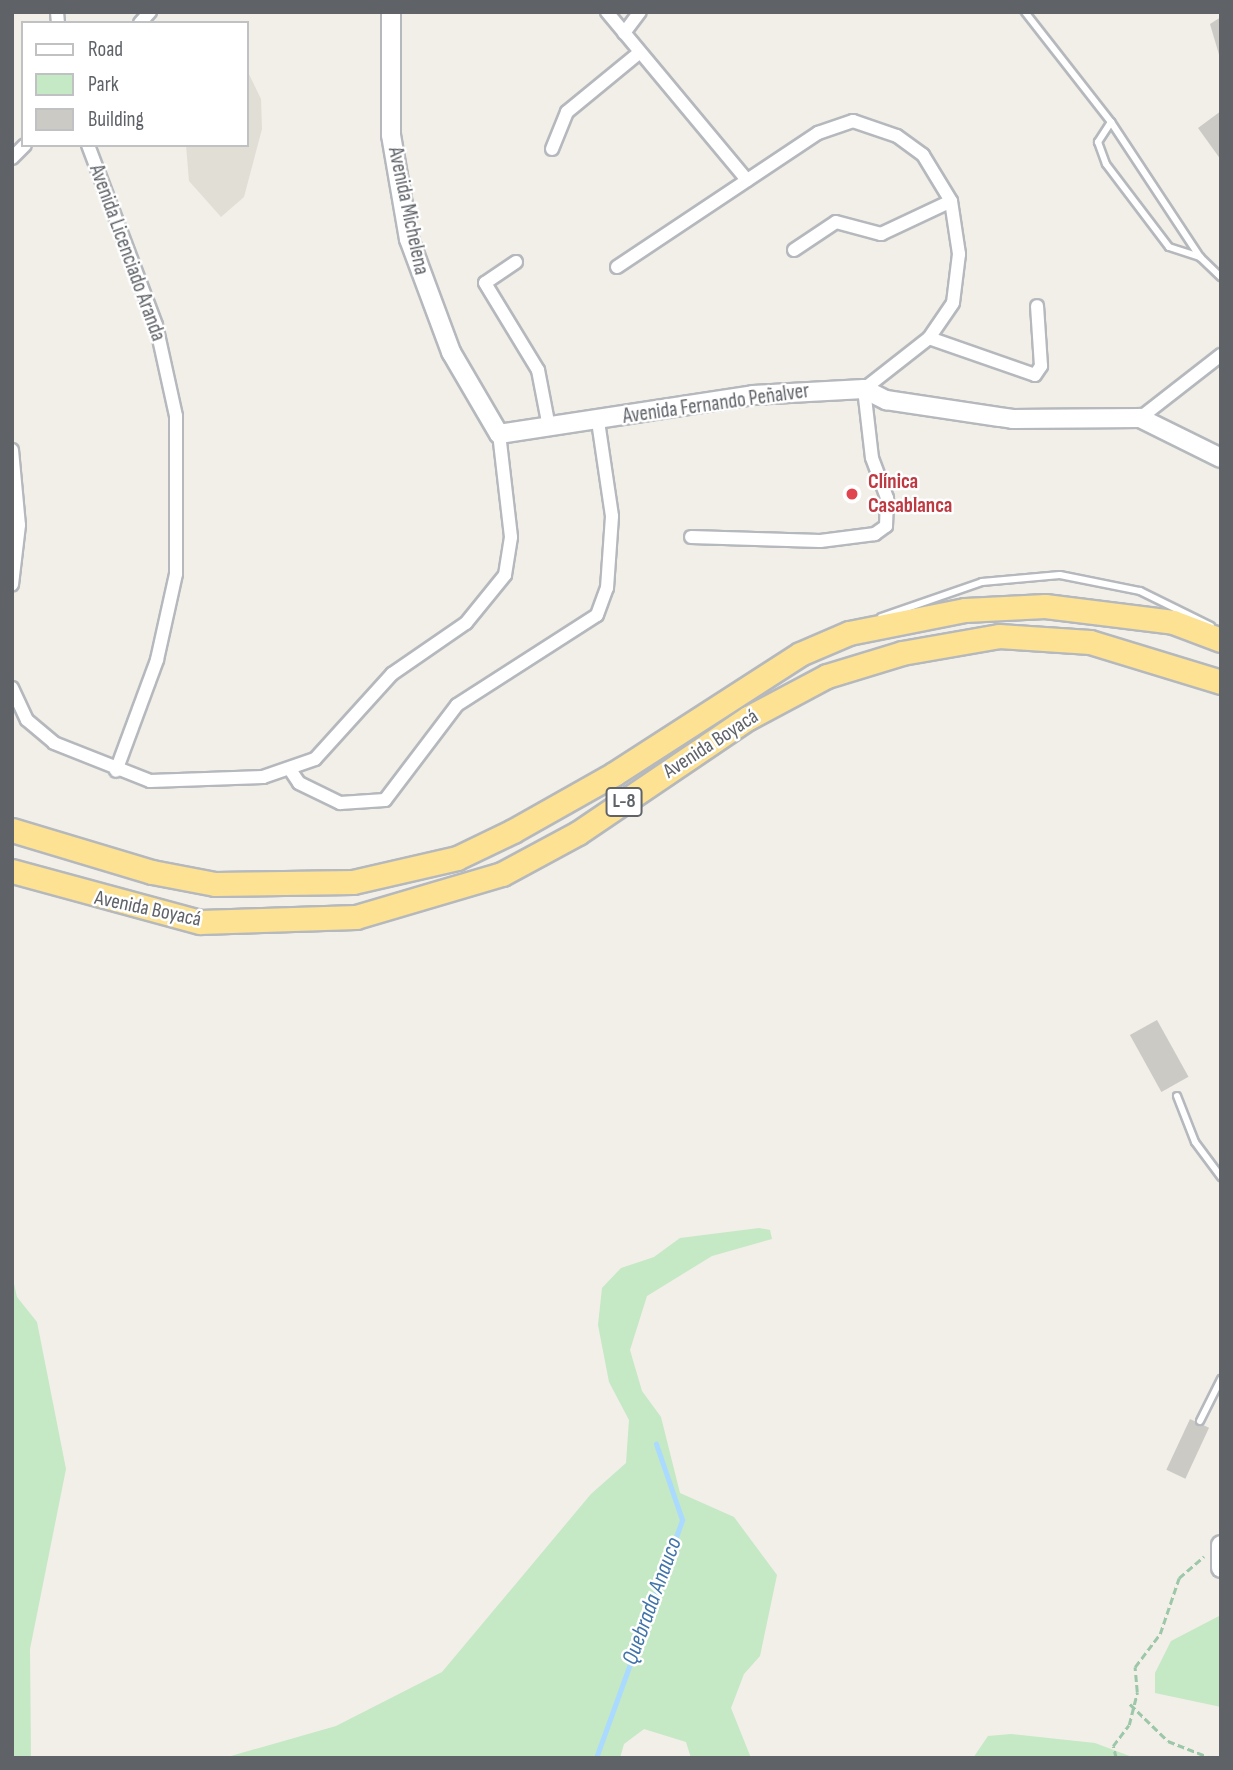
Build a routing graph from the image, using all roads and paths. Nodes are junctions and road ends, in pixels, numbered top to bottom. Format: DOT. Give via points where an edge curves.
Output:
graph roads {
  1 [pos="391,12"];
  2 [pos="607,12"];
  3 [pos="640,12"];
  4 [pos="1025,12"];
  5 [pos="624,33"];
  6 [pos="640,52"];
  7 [pos="1111,122"];
  8 [pos="89,147"];
  9 [pos="552,149"];
  10 [pos="747,180"];
  11 [pos="951,201"];
  12 [pos="794,250"];
  13 [pos="1200,257"];
  14 [pos="516,262"];
  15 [pos="617,267"];
  16 [pos="1221,277"];
  17 [pos="1037,306"];
  18 [pos="929,338"];
  19 [pos="1221,355"];
  20 [pos="864,388"];
  21 [pos="1139,418"];
  22 [pos="598,421"];
  23 [pos="549,427"];
  24 [pos="499,434"];
  25 [pos="12,450"];
  26 [pos="1221,458"];
  27 [pos="691,537"];
  28 [pos="12,585"];
  29 [pos="849,633"];
  30 [pos="1221,634"];
  31 [pos="1221,640"];
  32 [pos="1221,682"];
  33 [pos="12,688"];
  34 [pos="116,771"];
  35 [pos="291,771"];
  36 [pos="12,830"];
  37 [pos="12,871"];
  38 [pos="1177,1096"];
  39 [pos="1221,1177"];
  40 [pos="1221,1379"];
  41 [pos="1200,1421"];
  42 [pos="1220,1557"];
  43 [pos="1130,1704"];
  44 [pos="1116,1758"];
  45 [pos="1212,1758"];
  1 -- 24 [label="main road, Avenida Michelena" via="391,135 409,239 452,352"];
  2 -- 5 [label="street"];
  3 -- 5 [label="street"];
  4 -- 7 [label="lane"];
  5 -- 6 [label="street"];
  6 -- 9 [label="street" via="566,112"];
  6 -- 10 [label="street"];
  7 -- 13 [label="lane"];
  7 -- 13 [label="lane" via="1098,142 1106,164 1169,247"];
  8 -- 34 [label="street, Avenida Licenciado Aranda" via="156,325 177,429 176,574 156,660"];
  10 -- 11 [label="street" via="818,133 853,121 897,136 923,155"];
  10 -- 15 [label="street"];
  11 -- 12 [label="street" via="881,234 836,222"];
  11 -- 18 [label="street" via="958,285"];
  13 -- 16 [label="lane"];
  14 -- 23 [label="street" via="485,283 538,370"];
  17 -- 18 [label="street" via="1041,366 1027,377"];
  18 -- 20 [label="street"];
  19 -- 21 [label="street"];
  20 -- 21 [label="main road, Avenida Fernando Peñalver" via="886,400 1013,419"];
  20 -- 22 [label="main road, Avenida Fernando Peñalver" via="753,395"];
  20 -- 27 [label="street" via="872,458 887,498 886,526 875,534 820,541"];
  21 -- 26 [label="main road"];
  22 -- 23 [label="main road, Avenida Fernando Peñalver"];
  22 -- 35 [label="street" via="612,516 607,588 597,615 457,705 385,800 341,803 299,783"];
  23 -- 24 [label="main road, Avenida Fernando Peñalver"];
  24 -- 35 [label="street" via="511,537 505,575 466,623 392,674 329,748"];
  25 -- 28 [label="street" via="19,525"];
  29 -- 30 [label="lane" via="982,582 1060,575 1140,591 1195,614"];
  29 -- 31 [label="highway, Avenida Boyacá / L-8" via="965,610 1045,606 1173,622"];
  29 -- 36 [label="highway, Avenida Boyacá / L-8" via="800,654 566,804 457,858 401,874 277,887 215,884 152,872"];
  32 -- 37 [label="highway, Avenida Boyacá / L-8" via="1090,642 999,636 902,653 827,676 748,718 578,833 502,874 356,917 200,922"];
  33 -- 34 [label="street" via="41,734"];
  34 -- 35 [label="street" via="171,784"];
  38 -- 39 [label="lane" via="1195,1142"];
  40 -- 41 [label="lane"];
  42 -- 43 [label="path" via="1206,1555 1179,1578 1160,1634 1135,1667 1137,1692"];
  43 -- 44 [label="path" via="1129,1725 1113,1746"];
  43 -- 45 [label="path" via="1168,1741"];
}
